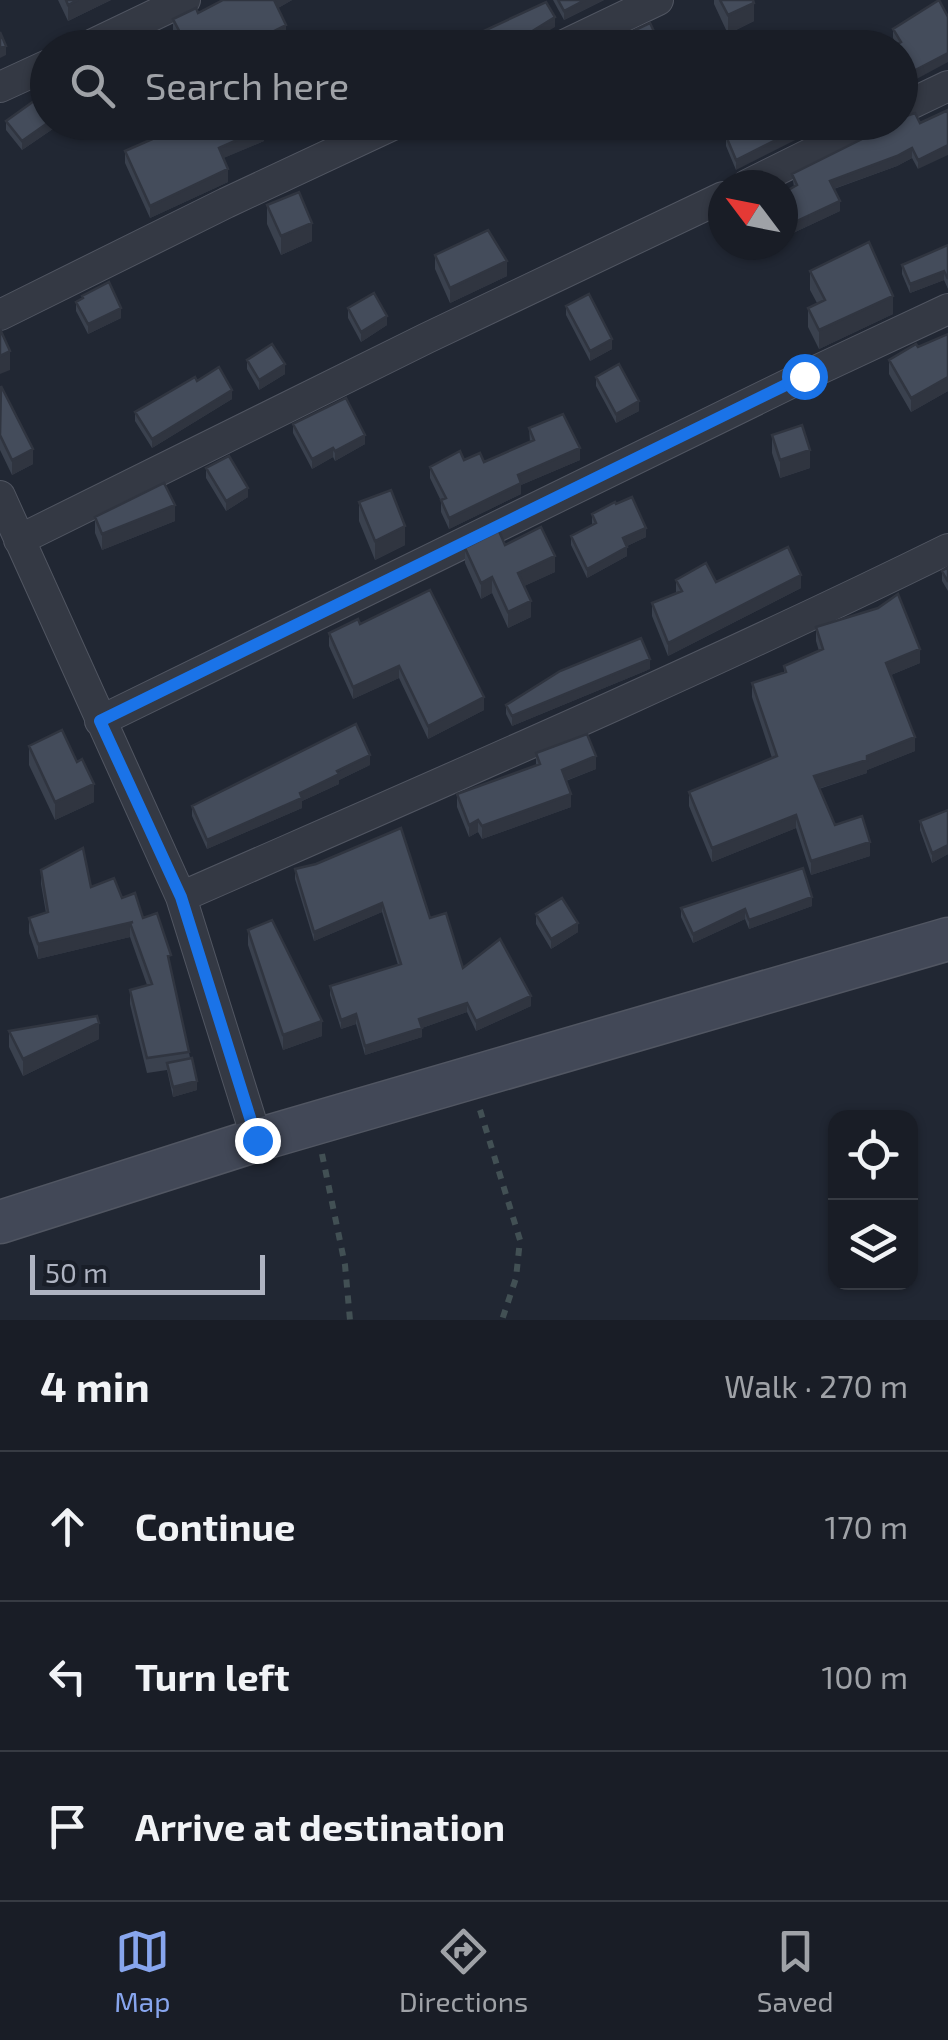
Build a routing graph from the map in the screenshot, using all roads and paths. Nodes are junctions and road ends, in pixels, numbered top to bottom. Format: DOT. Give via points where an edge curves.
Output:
graph roads {
  1 [pos="185,0"];
  2 [pos="658,0"];
  3 [pos="122,30"];
  4 [pos="596,30"];
  5 [pos="30,74"];
  6 [pos="948,86"];
  7 [pos="0,88"];
  8 [pos="918,100"];
  9 [pos="361,140"];
  10 [pos="838,140"];
  11 [pos="777,170"];
  12 [pos="708,204"];
  13 [pos="948,310"];
  14 [pos="0,315"];
  15 [pos="0,496"];
  16 [pos="19,540"];
  17 [pos="948,549"];
  18 [pos="100,721"];
  19 [pos="181,897"];
  20 [pos="948,939"];
  21 [pos="470,1078"];
  22 [pos="316,1124"];
  23 [pos="257,1140"];
  24 [pos="0,1222"];
  25 [pos="350,1320"];
  26 [pos="502,1320"];
  1 -- 3 [label="street"];
  2 -- 4 [label="street"];
  5 -- 7 [label="street"];
  6 -- 8 [label="street"];
  9 -- 14 [label="street"];
  10 -- 11 [label="street"];
  12 -- 16 [label="street"];
  13 -- 18 [label="street"];
  15 -- 16 [label="street"];
  16 -- 18 [label="street"];
  17 -- 19 [label="street" via="628,701"];
  18 -- 19 [label="street"];
  19 -- 23 [label="street"];
  20 -- 21 [label="main road"];
  21 -- 22 [label="main road"];
  21 -- 26 [label="path" via="520,1240"];
  22 -- 23 [label="main road"];
  22 -- 25 [label="path"];
  23 -- 24 [label="main road"];
}
